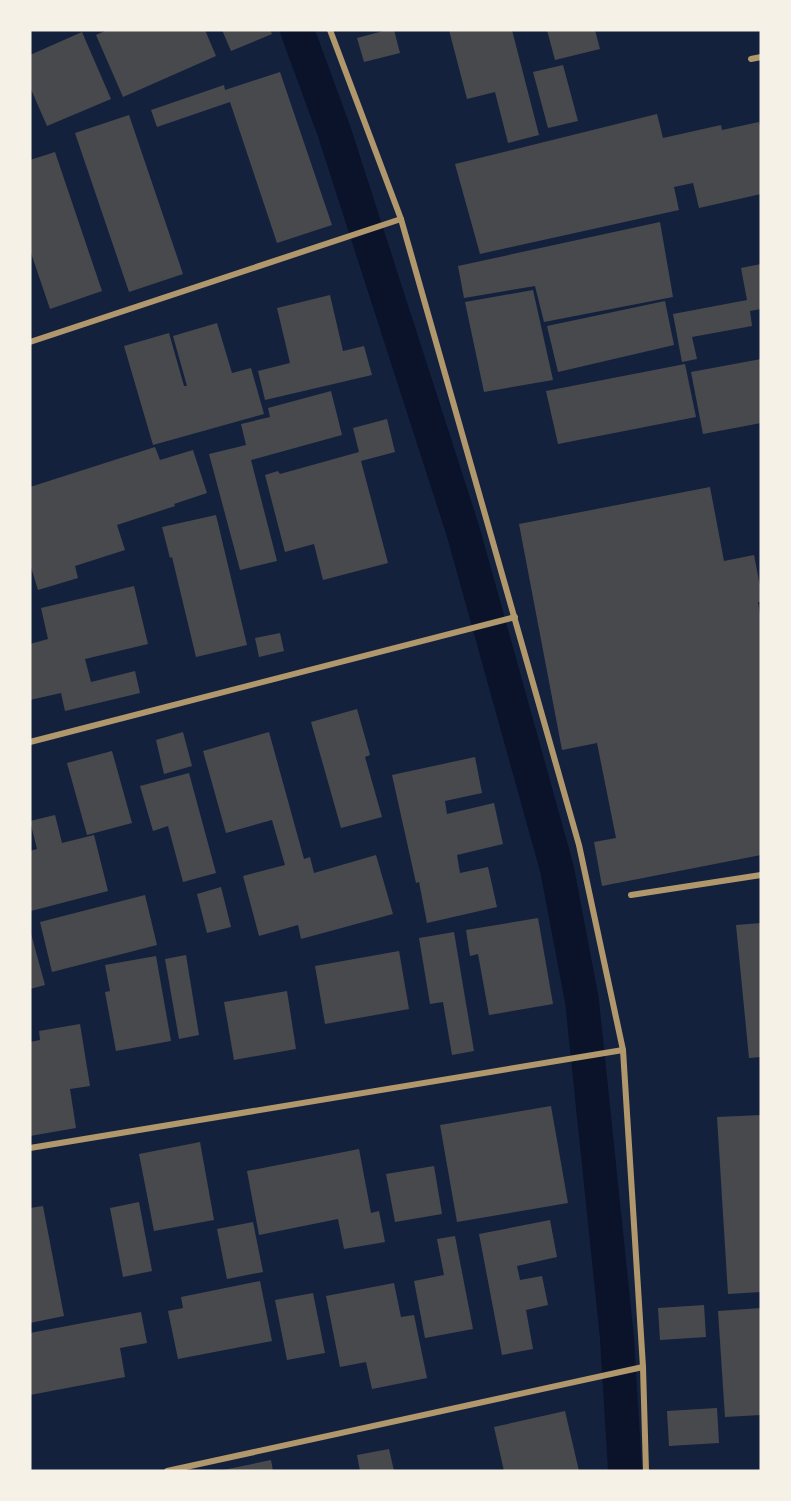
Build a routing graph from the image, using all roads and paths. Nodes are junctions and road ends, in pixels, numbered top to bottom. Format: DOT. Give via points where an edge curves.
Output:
graph roads {
  1 [pos="330,30"];
  2 [pos="761,57"];
  3 [pos="751,59"];
  4 [pos="401,219"];
  5 [pos="30,342"];
  6 [pos="515,617"];
  7 [pos="30,742"];
  8 [pos="761,875"];
  9 [pos="631,895"];
  10 [pos="623,1050"];
  11 [pos="30,1148"];
  12 [pos="643,1367"];
  13 [pos="167,1471"];
  14 [pos="646,1471"];
  1 -- 4 [label="street"];
  2 -- 3 [label="street"];
  4 -- 5 [label="street"];
  4 -- 6 [label="street"];
  6 -- 7 [label="street"];
  6 -- 10 [label="street" via="579,844"];
  8 -- 9 [label="street"];
  10 -- 11 [label="street"];
  10 -- 12 [label="street"];
  12 -- 13 [label="street"];
  12 -- 14 [label="street"];
}
